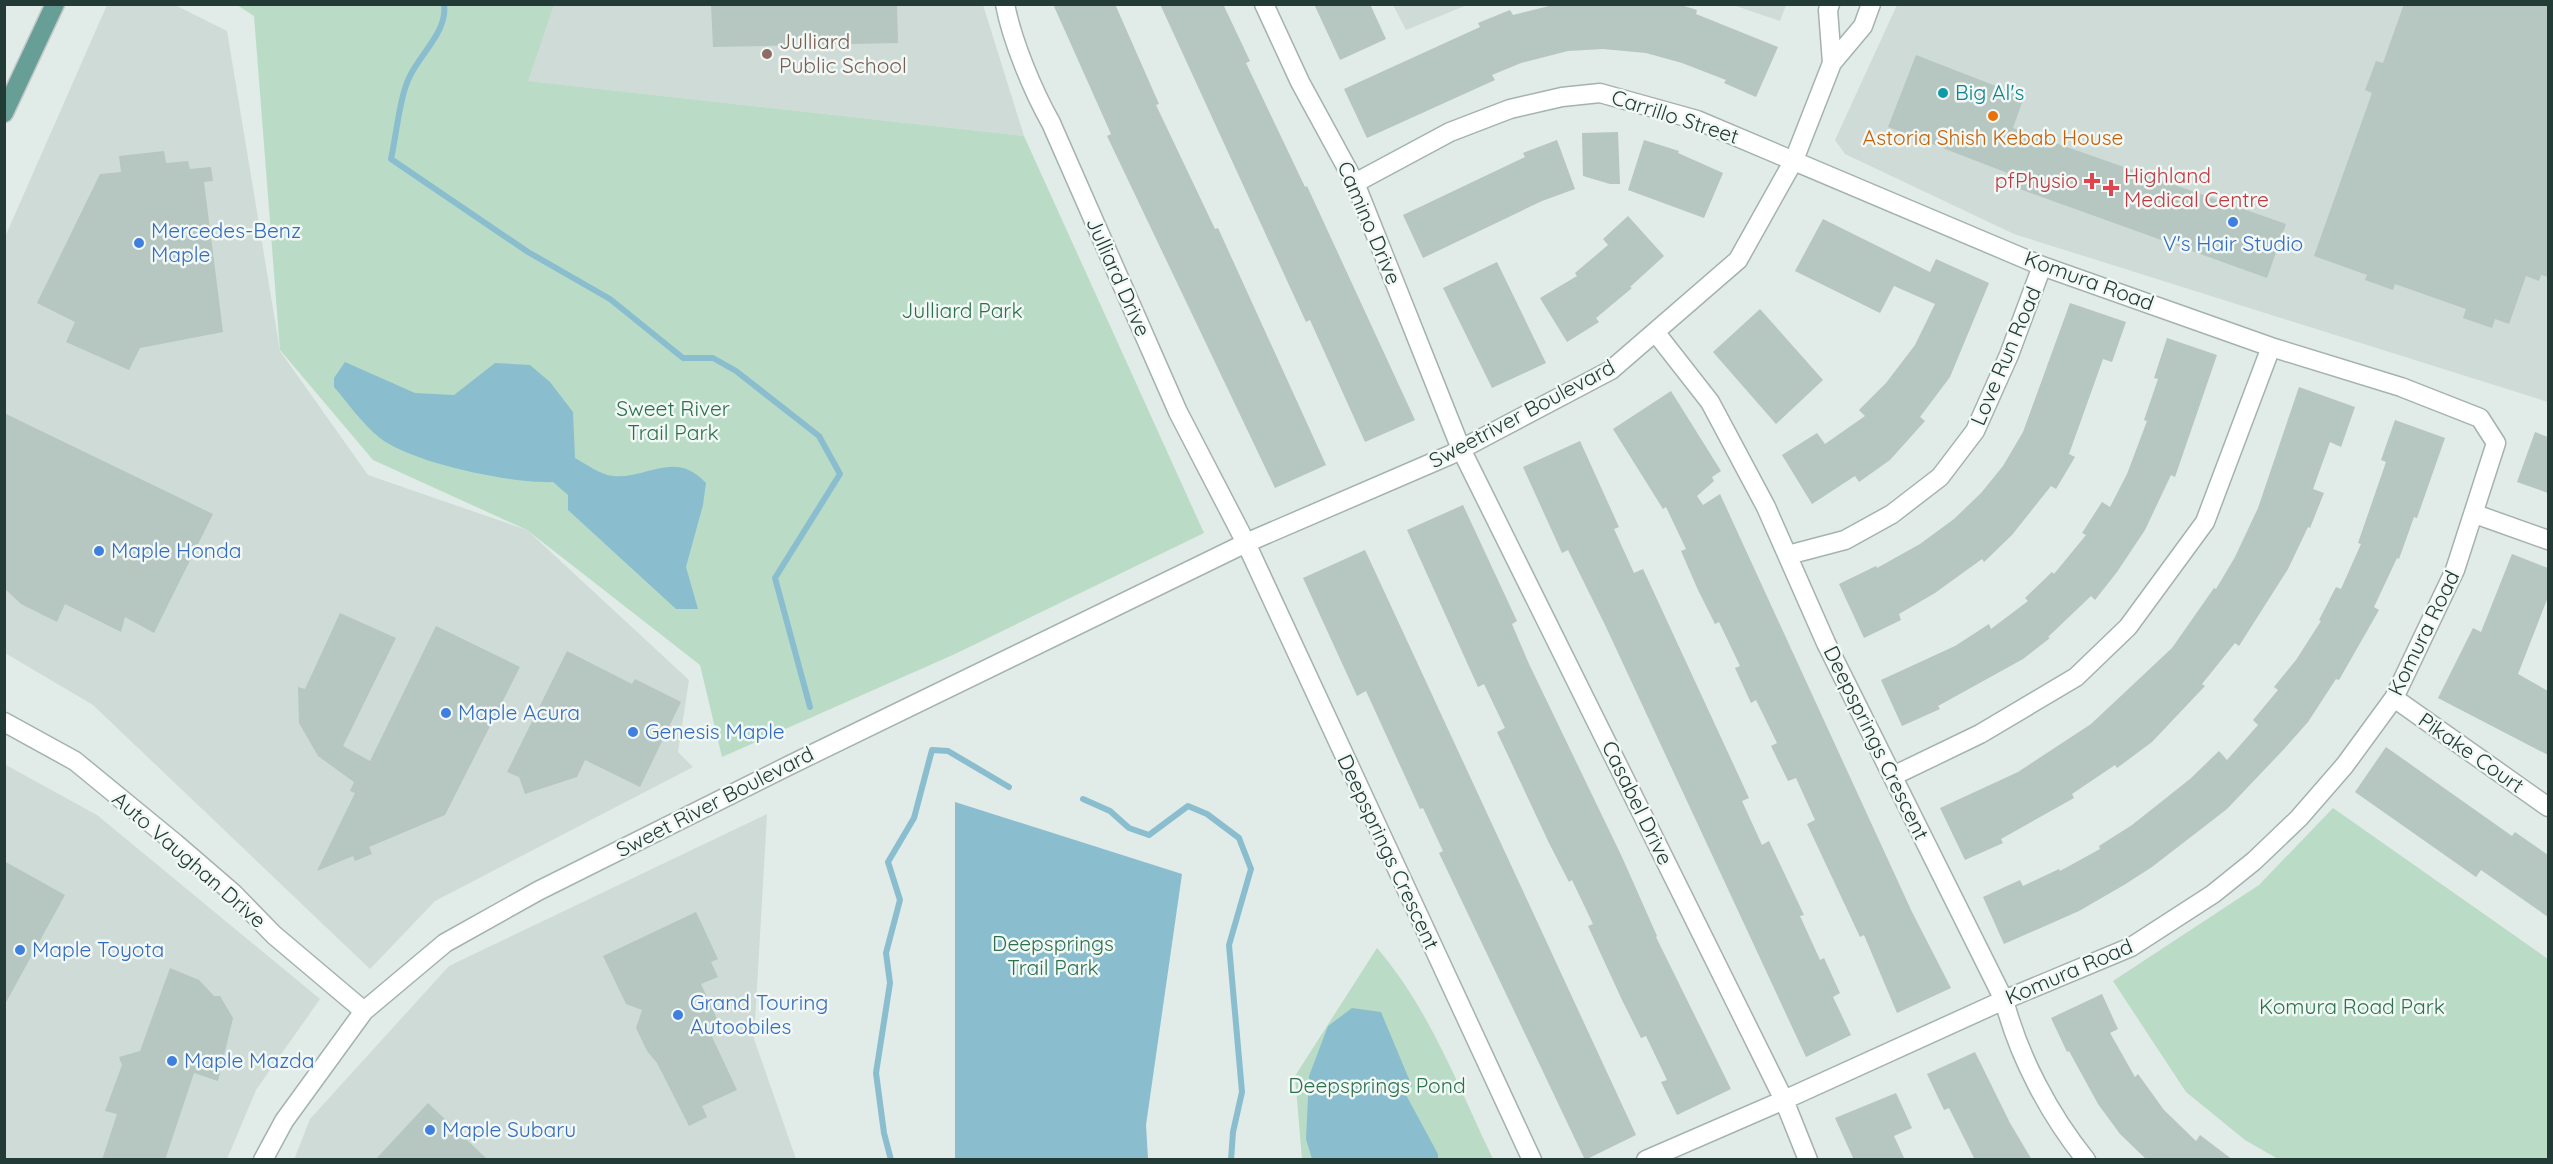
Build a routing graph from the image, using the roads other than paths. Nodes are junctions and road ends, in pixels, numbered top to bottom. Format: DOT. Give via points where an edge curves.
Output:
graph roads {
  1 [pos="55,4"];
  2 [pos="1005,4"];
  3 [pos="1264,4"];
  4 [pos="1830,4"];
  5 [pos="1871,4"];
  6 [pos="1832,63"];
  7 [pos="5,109"];
  8 [pos="1794,160"];
  9 [pos="1355,183"];
  10 [pos="2042,266"];
  11 [pos="1656,333"];
  12 [pos="2271,347"];
  13 [pos="1461,449"];
  14 [pos="2475,514"];
  15 [pos="2548,540"];
  16 [pos="1246,543"];
  17 [pos="1788,555"];
  18 [pos="2394,698"];
  19 [pos="4,722"];
  20 [pos="1893,776"];
  21 [pos="2548,807"];
  22 [pos="2004,1000"];
  23 [pos="364,1011"];
  24 [pos="1784,1100"];
  25 [pos="263,1160"];
  26 [pos="1532,1160"];
  27 [pos="1646,1160"];
  28 [pos="1808,1160"];
  29 [pos="2086,1160"];
  1 -- 7 [label="main road"];
  2 -- 16 [label="street, Julliard Drive" via="1037,98 1178,412"];
  3 -- 9 [label="street, Camino Drive" via="1299,82"];
  4 -- 6 [label="street, Sweetriver Boulevard"];
  5 -- 6 [label="street, Sweetriver Boulevard" via="1863,26"];
  6 -- 8 [label="street, Sweetriver Boulevard"];
  8 -- 9 [label="street, Carrillo Street" via="1696,120 1600,93 1562,96 1510,109 1450,132"];
  8 -- 10 [label="street, Komura Road"];
  8 -- 11 [label="street, Sweetriver Boulevard" via="1738,260"];
  9 -- 13 [label="street, Camino Drive"];
  10 -- 12 [label="street, Komura Road"];
  10 -- 17 [label="street, Love Run Road" via="1975,431 1940,477 1892,514 1845,540"];
  11 -- 13 [label="street, Sweetriver Boulevard" via="1611,370"];
  11 -- 17 [label="street, Deepsprings Crescent" via="1710,402"];
  12 -- 14 [label="street, Komura Road" via="2401,387 2480,418 2496,443"];
  12 -- 20 [label="street" via="2205,522 2128,627 2076,677 1980,734"];
  13 -- 16 [label="street, Sweetriver Boulevard"];
  13 -- 24 [label="street, Casabel Drive"];
  14 -- 15 [label="street"];
  14 -- 18 [label="street, Komura Road" via="2455,570"];
  16 -- 23 [label="street, Sweet River Boulevard" via="538,891 445,943"];
  16 -- 26 [label="street, Deepsprings Crescent"];
  17 -- 20 [label="street, Deepsprings Crescent" via="1826,643"];
  18 -- 21 [label="street, Pikake Court"];
  18 -- 22 [label="street, Komura Road" via="2345,765 2299,818 2213,894 2132,947"];
  19 -- 23 [label="street, Auto Vaughan Drive" via="75,761 233,893 274,935"];
  20 -- 22 [label="street, Deepsprings Crescent"];
  22 -- 24 [label="street, Komura Road"];
  22 -- 29 [label="street, Deepsprings Crescent" via="2019,1046 2056,1119"];
  23 -- 25 [label="street, Sweet River Boulevard" via="284,1121"];
  24 -- 27 [label="street, Komura Road"];
  24 -- 28 [label="street, Casabel Drive"];
}
